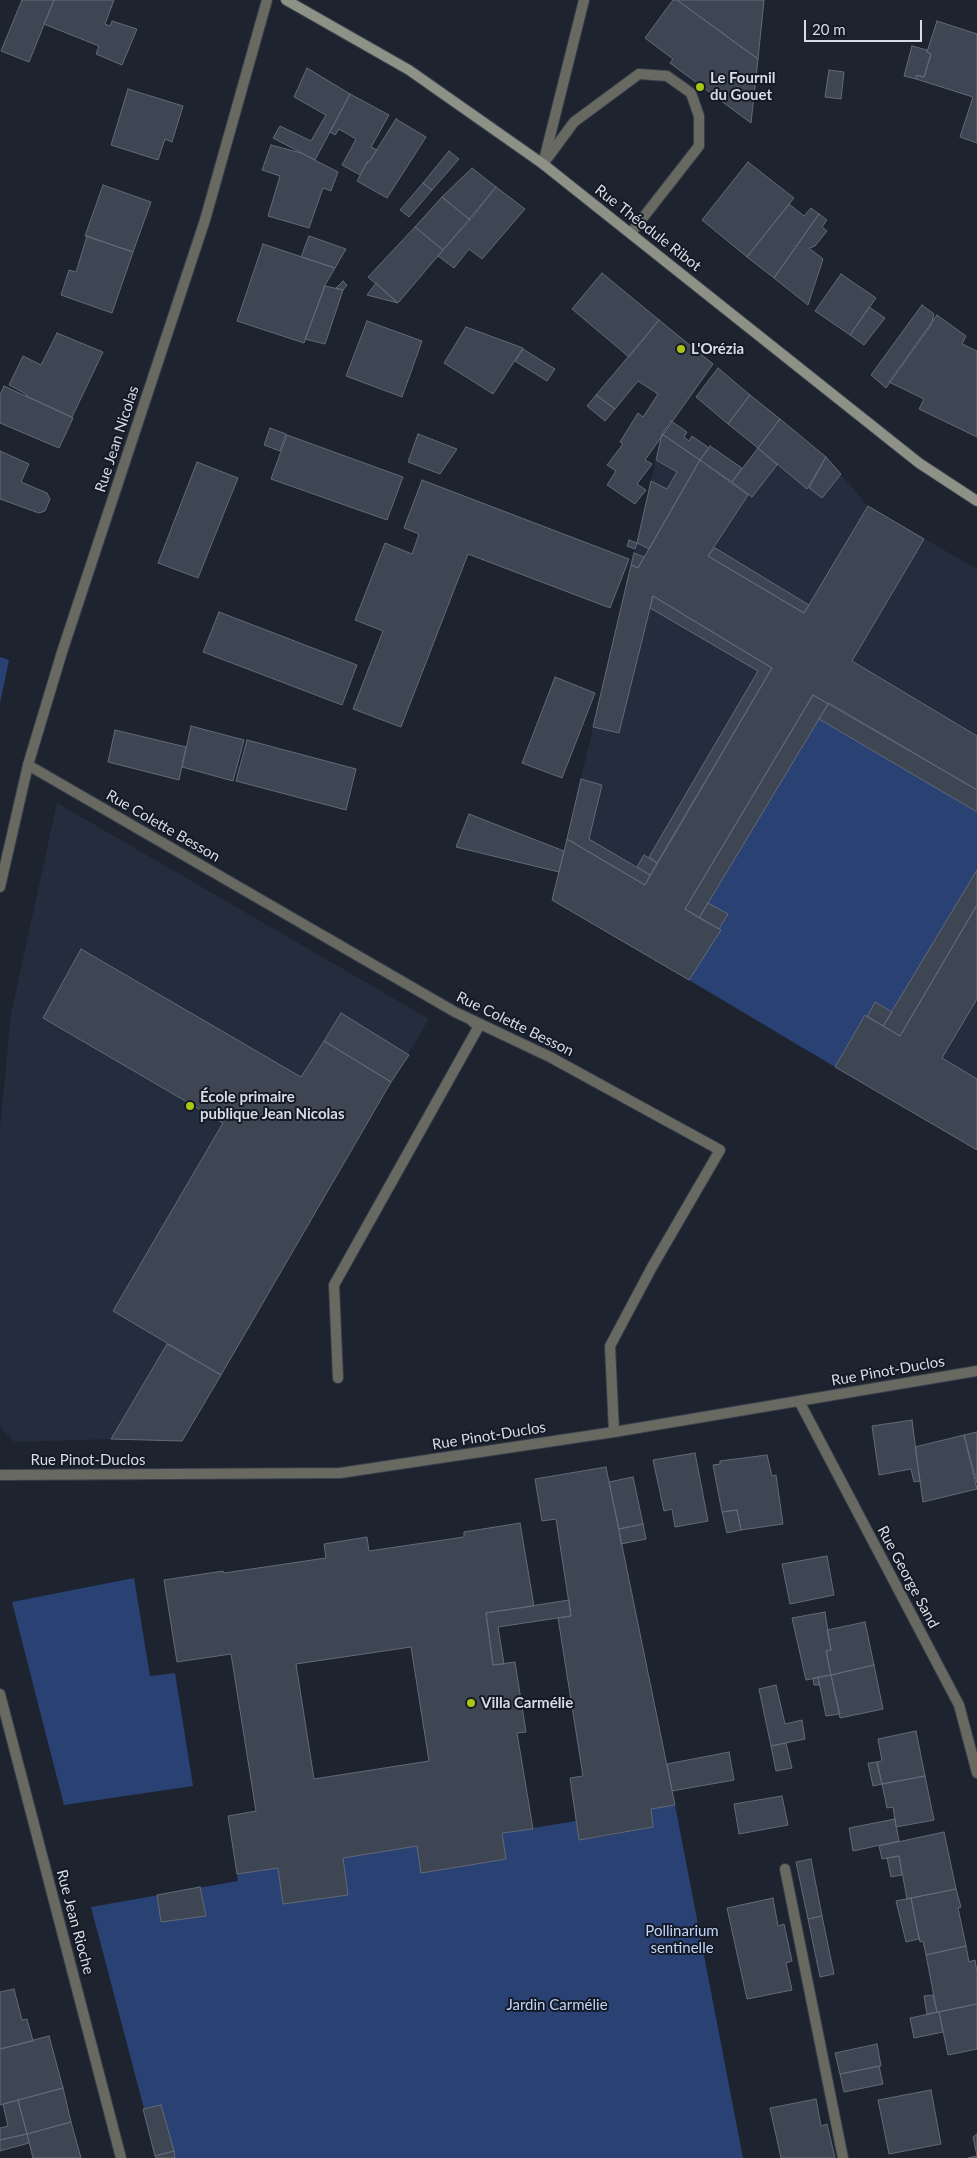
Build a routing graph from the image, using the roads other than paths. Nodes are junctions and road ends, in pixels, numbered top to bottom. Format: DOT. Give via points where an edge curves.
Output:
graph roads {
  1 [pos="266,0"];
  2 [pos="286,0"];
  3 [pos="584,0"];
  4 [pos="544,164"];
  5 [pos="631,233"];
  6 [pos="977,501"];
  7 [pos="28,765"];
  8 [pos="0,888"];
  9 [pos="455,1012"];
  10 [pos="977,1371"];
  11 [pos="338,1378"];
  12 [pos="799,1401"];
  13 [pos="614,1432"];
  14 [pos="0,1474"];
  15 [pos="0,1694"];
  16 [pos="977,1773"];
  17 [pos="785,1869"];
  18 [pos="121,2158"];
  19 [pos="843,2158"];
  1 -- 7 [label="street, Rue Jean Nicolas" via="205,220 62,652"];
  2 -- 4 [label="main road, Rue Théodule Ribot" via="410,70"];
  3 -- 4 [label="street"];
  4 -- 5 [label="main road, Rue Théodule Ribot"];
  4 -- 5 [label="street" via="574,122 639,74 667,76 691,93 699,116 699,146"];
  5 -- 6 [label="main road, Rue Théodule Ribot" via="920,464"];
  7 -- 8 [label="street, Rue Jean Nicolas"];
  7 -- 9 [label="street, Rue Colette Besson"];
  9 -- 11 [label="street" via="479,1026 334,1285"];
  9 -- 13 [label="street, Rue Colette Besson" via="550,1057 720,1150 610,1346"];
  10 -- 12 [label="street, Rue Pinot-Duclos"];
  12 -- 13 [label="street, Rue Pinot-Duclos"];
  12 -- 16 [label="street, Rue George Sand" via="959,1705"];
  13 -- 14 [label="street, Rue Pinot-Duclos" via="340,1473"];
  15 -- 18 [label="street, Rue Jean Rioche"];
  17 -- 19 [label="street"];
}
